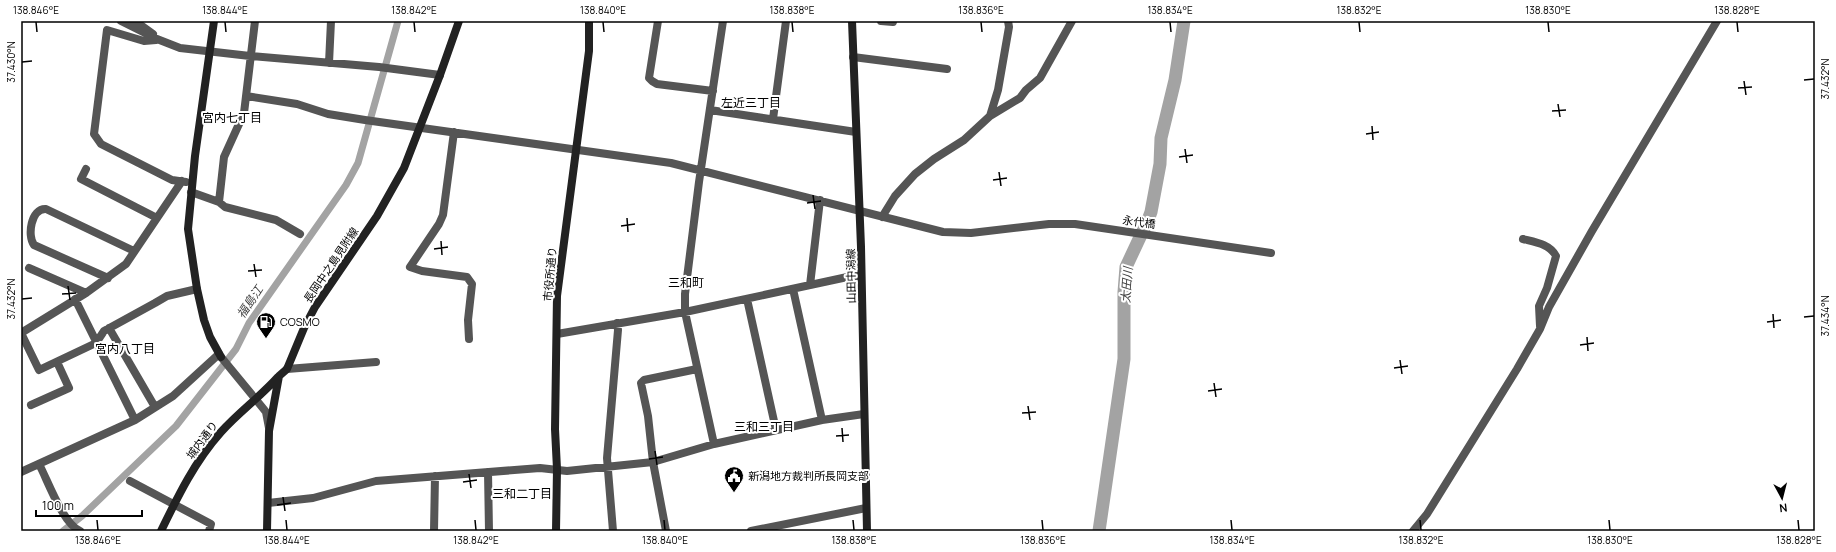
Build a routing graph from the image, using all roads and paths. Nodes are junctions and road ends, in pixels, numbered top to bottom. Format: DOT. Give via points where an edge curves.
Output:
graph roads {
  1 [pos="121,21"];
  2 [pos="136,21"];
  3 [pos="214,21"];
  4 [pos="255,21"];
  5 [pos="331,21"];
  6 [pos="459,21"];
  7 [pos="589,21"];
  8 [pos="658,21"];
  9 [pos="723,21"];
  10 [pos="786,21"];
  11 [pos="852,21"];
  12 [pos="881,21"];
  13 [pos="1008,21"];
  14 [pos="1072,21"];
  15 [pos="1717,21"];
  16 [pos="893,22"];
  17 [pos="157,40"];
  18 [pos="210,52"];
  19 [pos="250,56"];
  20 [pos="853,57"];
  21 [pos="329,63"];
  22 [pos="947,69"];
  23 [pos="440,75"];
  24 [pos="713,91"];
  25 [pos="246,96"];
  26 [pos="710,110"];
  27 [pos="990,116"];
  28 [pos="773,120"];
  29 [pos="420,129"];
  30 [pos="454,132"];
  31 [pos="856,132"];
  32 [pos="577,150"];
  33 [pos="86,170"];
  34 [pos="701,170"];
  35 [pos="182,181"];
  36 [pos="192,182"];
  37 [pos="191,192"];
  38 [pos="820,200"];
  39 [pos="219,202"];
  40 [pos="860,210"];
  41 [pos="882,217"];
  42 [pos="157,218"];
  43 [pos="300,234"];
  44 [pos="1523,239"];
  45 [pos="134,251"];
  46 [pos="1271,253"];
  47 [pos="29,268"];
  48 [pos="861,276"];
  49 [pos="108,278"];
  50 [pos="810,285"];
  51 [pos="197,289"];
  52 [pos="793,289"];
  53 [pos="86,293"];
  54 [pos="75,299"];
  55 [pos="748,299"];
  56 [pos="685,312"];
  57 [pos="617,323"];
  58 [pos="109,328"];
  59 [pos="1540,329"];
  60 [pos="557,334"];
  61 [pos="469,340"];
  62 [pos="96,343"];
  63 [pos="220,356"];
  64 [pos="57,362"];
  65 [pos="376,362"];
  66 [pos="287,369"];
  67 [pos="697,369"];
  68 [pos="279,376"];
  69 [pos="255,399"];
  70 [pos="31,405"];
  71 [pos="155,407"];
  72 [pos="864,414"];
  73 [pos="135,420"];
  74 [pos="822,420"];
  75 [pos="776,430"];
  76 [pos="270,431"];
  77 [pos="714,444"];
  78 [pos="653,462"];
  79 [pos="39,464"];
  80 [pos="608,466"];
  81 [pos="557,469"];
  82 [pos="21,472"];
  83 [pos="488,472"];
  84 [pos="435,476"];
  85 [pos="130,481"];
  86 [pos="268,503"];
  87 [pos="174,505"];
  88 [pos="866,508"];
  89 [pos="78,530"];
  90 [pos="161,531"];
  91 [pos="209,531"];
  92 [pos="267,531"];
  93 [pos="434,531"];
  94 [pos="489,531"];
  95 [pos="556,531"];
  96 [pos="612,531"];
  97 [pos="666,531"];
  98 [pos="751,531"];
  99 [pos="867,531"];
  100 [pos="1413,531"];
  1 -- 17 [label="street"];
  2 -- 17 [label="street"];
  3 -- 18 [label="main road"];
  4 -- 19 [label="street"];
  5 -- 21 [label="street"];
  6 -- 23 [label="main road, 長岡中之島見附線"];
  7 -- 32 [label="main road, 市役所通り" via="589,51"];
  8 -- 24 [label="street" via="649,78 652,82"];
  9 -- 24 [label="street"];
  10 -- 28 [label="street"];
  11 -- 20 [label="main road, 山田中潟線"];
  12 -- 16 [label="street"];
  13 -- 27 [label="street" via="1000,79"];
  14 -- 27 [label="street" via="1040,78 1020,98"];
  15 -- 59 [label="street" via="1596,224 1549,307"];
  17 -- 18 [label="street" via="180,48"];
  17 -- 35 [label="street" via="144,41 107,30 94,134 101,144 168,178"];
  18 -- 19 [label="street"];
  18 -- 36 [label="main road"];
  19 -- 21 [label="street"];
  19 -- 25 [label="street"];
  20 -- 22 [label="street"];
  20 -- 31 [label="main road, 山田中潟線"];
  21 -- 23 [label="street" via="395,68"];
  23 -- 29 [label="main road, 長岡中之島見附線"];
  24 -- 26 [label="street"];
  25 -- 29 [label="street, 永代橋" via="297,104 328,114"];
  25 -- 39 [label="street" via="244,113 224,157"];
  26 -- 28 [label="street"];
  26 -- 34 [label="street"];
  27 -- 41 [label="street" via="964,140 915,174 895,196"];
  28 -- 31 [label="street"];
  29 -- 30 [label="street, 永代橋"];
  29 -- 66 [label="main road, 長岡中之島見附線" via="404,168 387,198 315,307"];
  30 -- 32 [label="street, 永代橋"];
  30 -- 61 [label="street" via="443,215 410,266 422,271 467,276 472,284 468,320"];
  31 -- 40 [label="main road, 山田中潟線"];
  32 -- 34 [label="street, 永代橋" via="671,163"];
  32 -- 60 [label="main road, 市役所通り" via="560,265"];
  33 -- 42 [label="street" via="81,179"];
  34 -- 38 [label="street, 永代橋"];
  34 -- 56 [label="street" via="685,294"];
  35 -- 36 [label="street"];
  35 -- 42 [label="street"];
  36 -- 37 [label="main road"];
  37 -- 39 [label="street"];
  37 -- 51 [label="main road" via="188,229"];
  38 -- 40 [label="street, 永代橋"];
  38 -- 50 [label="street"];
  39 -- 43 [label="street" via="225,207 276,220"];
  40 -- 41 [label="street, 永代橋"];
  40 -- 48 [label="main road, 山田中潟線"];
  41 -- 46 [label="street, 永代橋" via="942,232 959,233 1049,224 1094,226"];
  42 -- 45 [label="street"];
  44 -- 59 [label="street" via="1547,246 1556,256 1539,306"];
  45 -- 49 [label="street" via="126,264"];
  45 -- 49 [label="street" via="46,209 39,209 36,212 31,235 34,245"];
  47 -- 53 [label="street"];
  48 -- 50 [label="street"];
  48 -- 72 [label="main road, 山田中潟線"];
  49 -- 53 [label="street"];
  50 -- 52 [label="street"];
  51 -- 58 [label="street" via="167,296"];
  51 -- 63 [label="main road" via="208,330"];
  52 -- 55 [label="street"];
  52 -- 74 [label="street"];
  53 -- 54 [label="street"];
  54 -- 62 [label="street"];
  54 -- 64 [label="street" via="21,333 39,370"];
  55 -- 56 [label="street"];
  55 -- 75 [label="street"];
  56 -- 57 [label="street"];
  56 -- 67 [label="street"];
  57 -- 60 [label="street"];
  57 -- 80 [label="street"];
  58 -- 62 [label="street"];
  58 -- 71 [label="street"];
  59 -- 100 [label="street" via="1427,514"];
  60 -- 81 [label="main road, 市役所通り"];
  62 -- 64 [label="street"];
  62 -- 73 [label="street"];
  63 -- 69 [label="street"];
  63 -- 71 [label="street" via="173,396"];
  64 -- 70 [label="street" via="69,388"];
  65 -- 66 [label="street"];
  66 -- 68 [label="main road, 長岡中之島見附線"];
  67 -- 77 [label="street"];
  67 -- 78 [label="street" via="641,382"];
  68 -- 69 [label="main road, 城内通り"];
  68 -- 76 [label="main road"];
  69 -- 76 [label="street" via="266,412"];
  69 -- 87 [label="main road, 城内通り" via="237,414 202,455"];
  71 -- 73 [label="street"];
  72 -- 74 [label="street"];
  72 -- 88 [label="main road, 山田中潟線"];
  73 -- 79 [label="street"];
  74 -- 75 [label="street"];
  75 -- 77 [label="street"];
  76 -- 86 [label="main road"];
  77 -- 78 [label="street"];
  78 -- 80 [label="street"];
  78 -- 97 [label="street"];
  79 -- 82 [label="street"];
  79 -- 89 [label="street" via="66,518"];
  80 -- 81 [label="street" via="567,471"];
  80 -- 96 [label="street"];
  81 -- 83 [label="street"];
  81 -- 95 [label="main road, 市役所通り"];
  83 -- 84 [label="street"];
  83 -- 94 [label="street"];
  84 -- 86 [label="street" via="376,481 313,498"];
  84 -- 93 [label="street"];
  85 -- 87 [label="street"];
  86 -- 92 [label="main road"];
  87 -- 90 [label="main road, 城内通り"];
  87 -- 91 [label="street" via="211,524"];
  88 -- 98 [label="street"];
  88 -- 99 [label="main road, 山田中潟線"];
}
